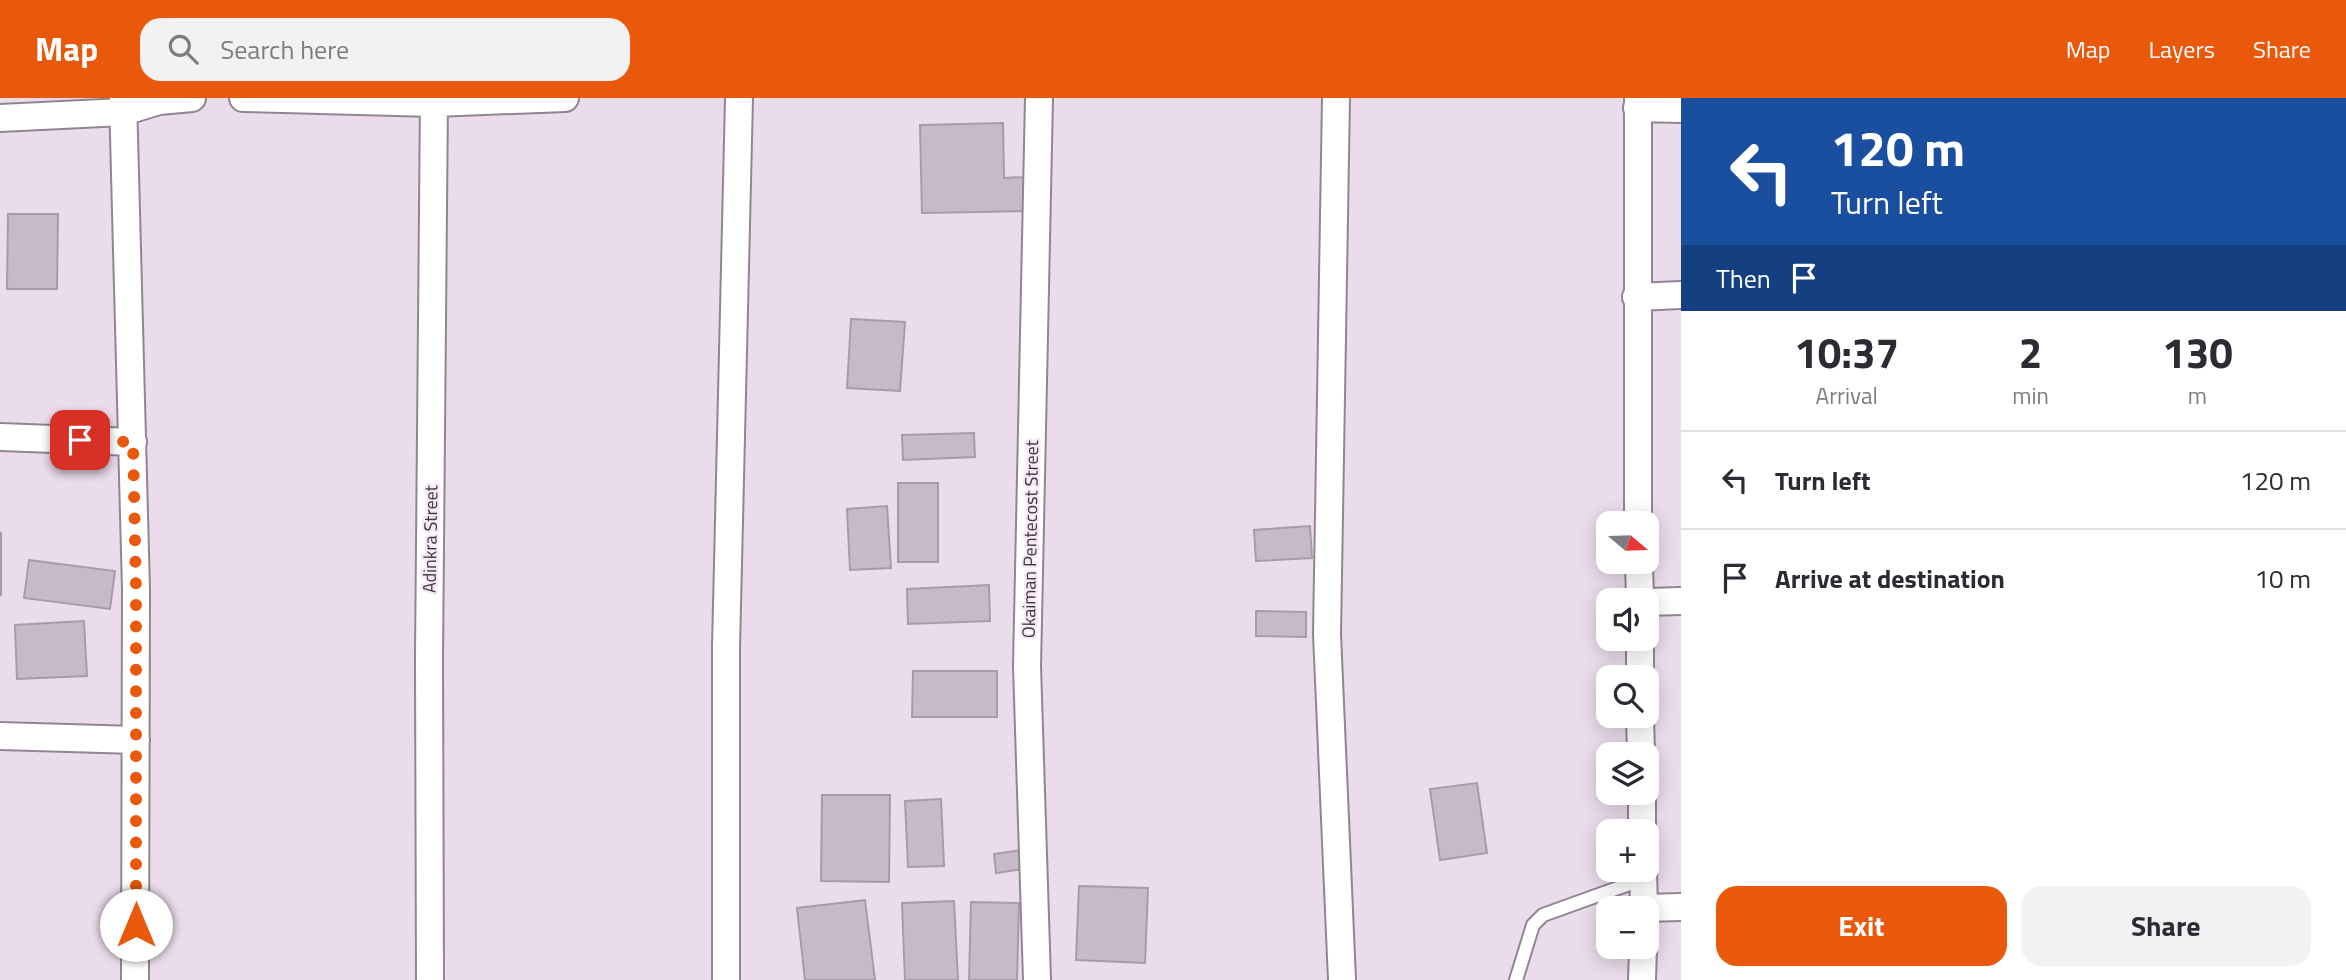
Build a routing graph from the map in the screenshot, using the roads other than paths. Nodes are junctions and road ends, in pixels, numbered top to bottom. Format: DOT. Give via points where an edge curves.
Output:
graph roads {
  1 [pos="192,98"];
  2 [pos="243,98"];
  3 [pos="565,98"];
  4 [pos="738,98"];
  5 [pos="1039,98"];
  6 [pos="1336,98"];
  7 [pos="434,101"];
  8 [pos="1637,103"];
  9 [pos="123,105"];
  10 [pos="1681,109"];
  11 [pos="0,118"];
  12 [pos="1681,295"];
  13 [pos="1636,297"];
  14 [pos="0,437"];
  15 [pos="133,442"];
  16 [pos="1638,511"];
  17 [pos="1681,601"];
  18 [pos="1659,602"];
  19 [pos="0,736"];
  20 [pos="136,740"];
  21 [pos="1623,882"];
  22 [pos="1681,907"];
  23 [pos="1659,908"];
  24 [pos="1643,959"];
  25 [pos="135,980"];
  26 [pos="430,980"];
  27 [pos="726,980"];
  28 [pos="1038,980"];
  29 [pos="1342,980"];
  30 [pos="1516,980"];
  31 [pos="1643,980"];
  1 -- 9 [label="street"];
  2 -- 7 [label="street"];
  3 -- 7 [label="street"];
  4 -- 27 [label="street" via="726,635"];
  5 -- 28 [label="street, Okaiman Pentecost Street" via="1027,666"];
  6 -- 29 [label="street" via="1327,634"];
  7 -- 26 [label="street, Adinkra Street"];
  8 -- 10 [label="street"];
  8 -- 13 [label="street"];
  9 -- 11 [label="street"];
  9 -- 15 [label="street"];
  12 -- 13 [label="street"];
  13 -- 16 [label="street"];
  14 -- 15 [label="street"];
  15 -- 20 [label="street"];
  17 -- 18 [label="street"];
  19 -- 20 [label="street"];
  20 -- 25 [label="street"];
  21 -- 30 [label="lane" via="1543,915 1533,925"];
  22 -- 23 [label="street"];
  24 -- 31 [label="street"];
}
